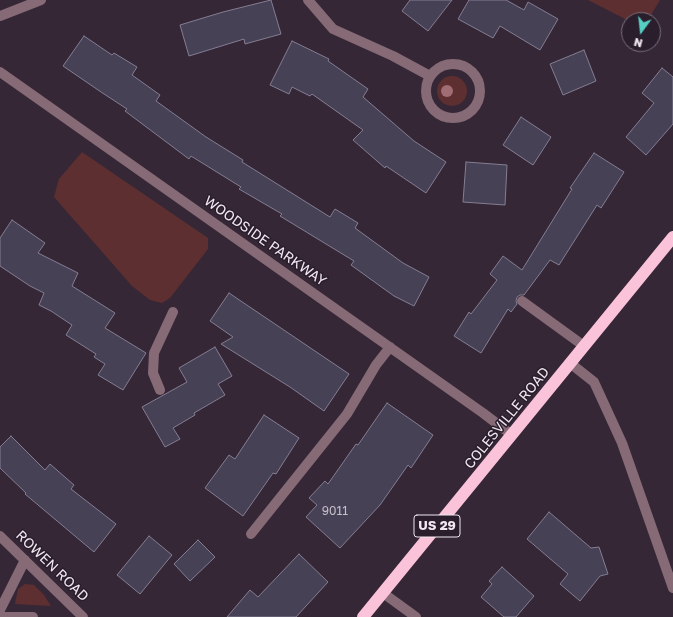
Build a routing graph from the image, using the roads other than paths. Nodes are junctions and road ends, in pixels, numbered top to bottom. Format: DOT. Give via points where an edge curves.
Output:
graph roads {
  1 [pos="41,0"];
  2 [pos="308,0"];
  3 [pos="0,16"];
  4 [pos="0,72"];
  5 [pos="430,76"];
  6 [pos="673,237"];
  7 [pos="522,301"];
  8 [pos="173,312"];
  9 [pos="584,346"];
  10 [pos="390,347"];
  11 [pos="570,363"];
  12 [pos="160,390"];
  13 [pos="512,436"];
  14 [pos="250,534"];
  15 [pos="0,536"];
  16 [pos="25,560"];
  17 [pos="673,588"];
  18 [pos="383,593"];
  19 [pos="0,610"];
  20 [pos="0,616"];
  21 [pos="33,617"];
  22 [pos="83,617"];
  23 [pos="363,617"];
  24 [pos="416,617"];
  1 -- 3 [label="street"];
  2 -- 5 [label="street" via="333,29"];
  4 -- 10 [label="street, WOODSIDE PARKWAY"];
  5 -- 5 [label="street" via="436,69 453,64 469,69 479,83 479,101 467,114 459,118 445,116 433,110 426,93 426,84"];
  6 -- 9 [label="highway, COLESVILLE ROAD / US 29"];
  7 -- 9 [label="street"];
  8 -- 12 [label="street" via="154,353 153,373"];
  9 -- 11 [label="highway, COLESVILLE ROAD / US 29"];
  10 -- 13 [label="street, WOODSIDE PARKWAY"];
  10 -- 14 [label="street" via="346,414"];
  11 -- 13 [label="highway, COLESVILLE ROAD / US 29"];
  11 -- 17 [label="street" via="594,382 613,423"];
  13 -- 18 [label="highway, COLESVILLE ROAD / US 29"];
  15 -- 16 [label="street, ROWEN ROAD"];
  16 -- 19 [label="street"];
  16 -- 22 [label="street, ROWEN ROAD"];
  18 -- 23 [label="highway, COLESVILLE ROAD / US 29"];
  18 -- 24 [label="street"];
  20 -- 21 [label="street"];
}
